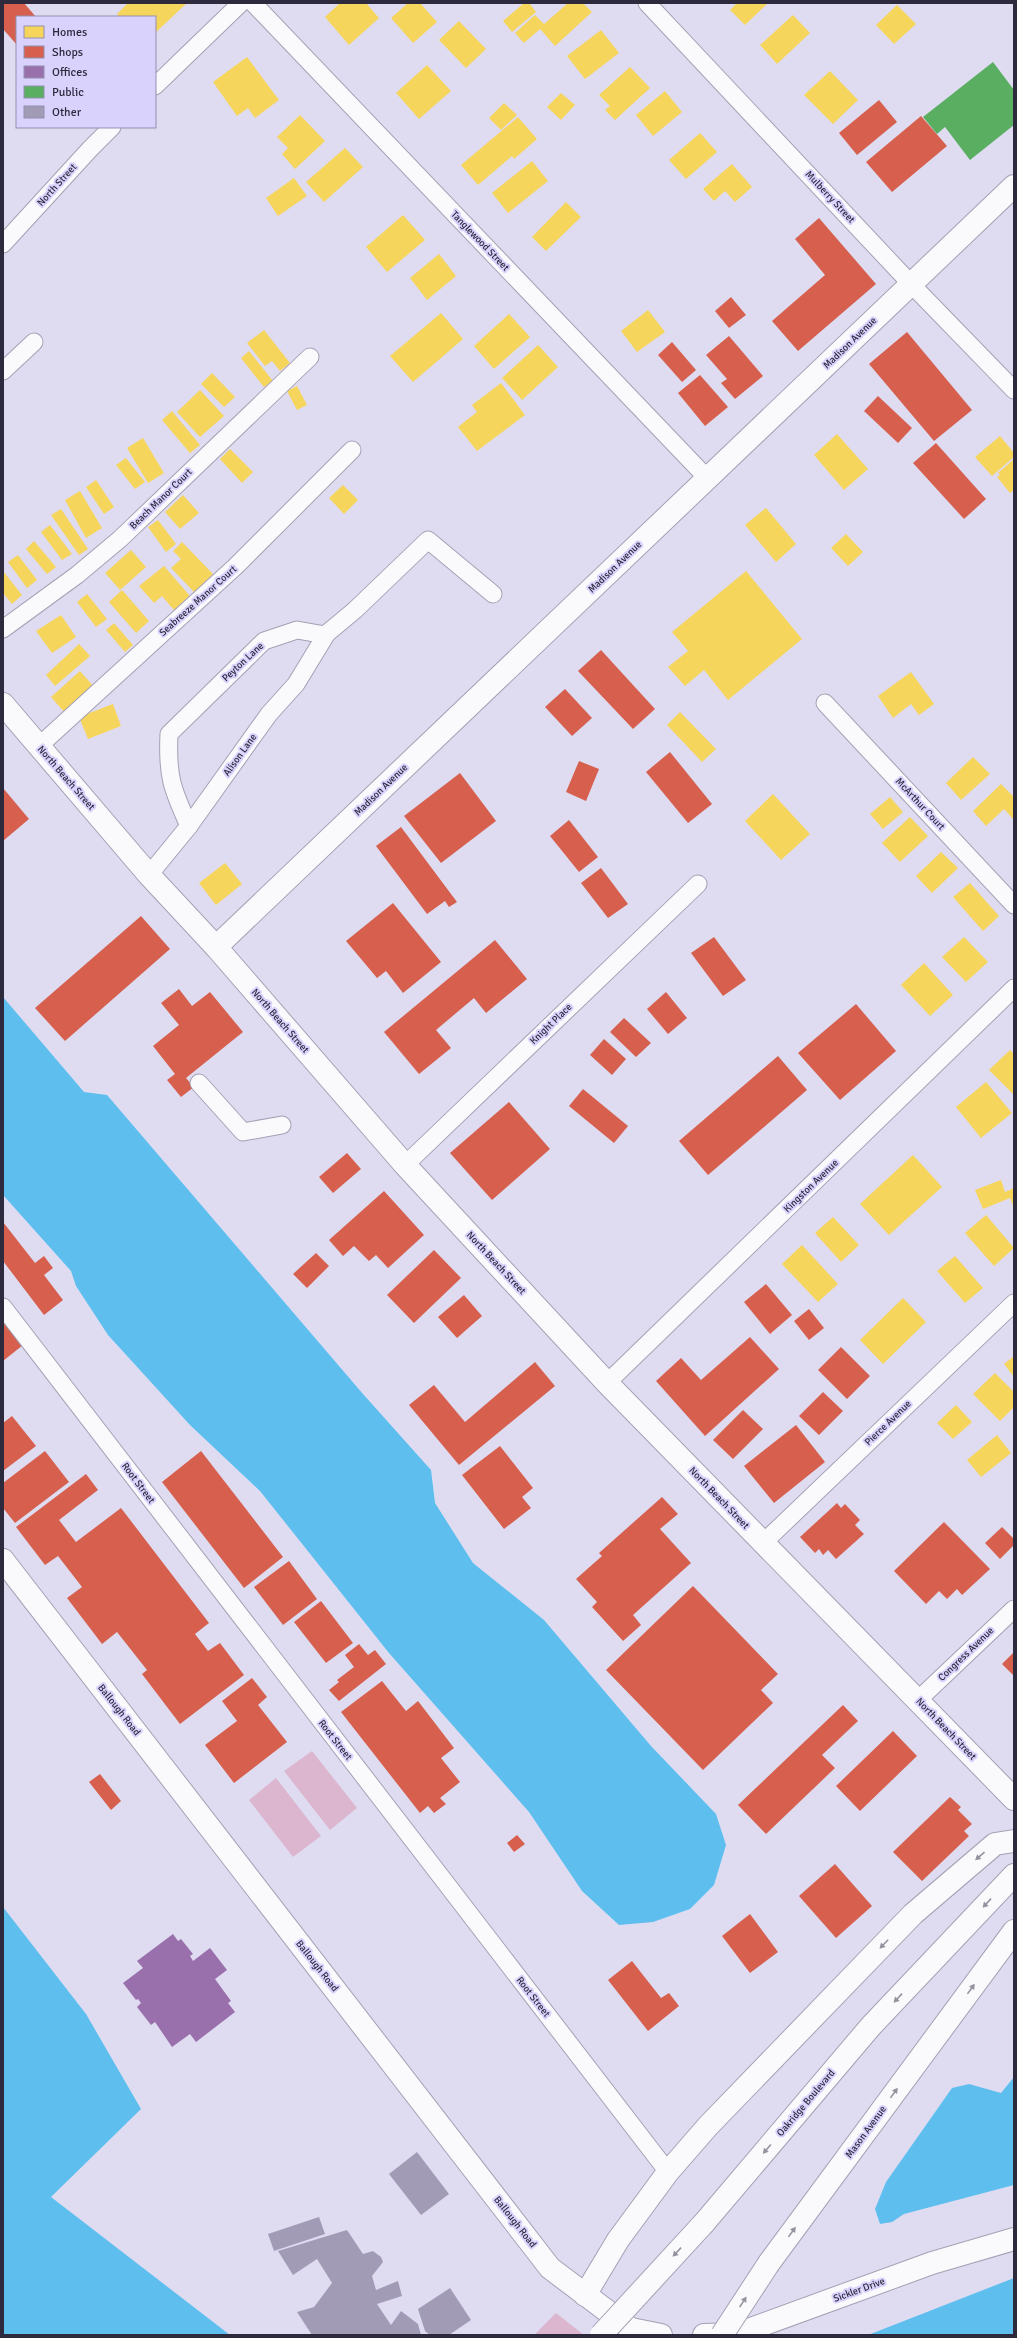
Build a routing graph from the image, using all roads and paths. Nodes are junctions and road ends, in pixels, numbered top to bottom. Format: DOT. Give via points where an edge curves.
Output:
graph roads {
  1 [pos="241,3"];
  2 [pos="253,3"];
  3 [pos="647,3"];
  4 [pos="156,85"];
  5 [pos="111,128"];
  6 [pos="1014,186"];
  7 [pos="3,244"];
  8 [pos="911,284"];
  9 [pos="34,342"];
  10 [pos="310,357"];
  11 [pos="3,371"];
  12 [pos="1014,390"];
  13 [pos="352,450"];
  14 [pos="708,479"];
  15 [pos="493,594"];
  16 [pos="3,629"];
  17 [pos="328,633"];
  18 [pos="825,703"];
  19 [pos="3,704"];
  20 [pos="39,746"];
  21 [pos="189,826"];
  22 [pos="149,875"];
  23 [pos="698,884"];
  24 [pos="1014,905"];
  25 [pos="216,946"];
  26 [pos="1014,988"];
  27 [pos="199,1083"];
  28 [pos="282,1125"];
  29 [pos="405,1165"];
  30 [pos="1014,1303"];
  31 [pos="3,1307"];
  32 [pos="607,1383"];
  33 [pos="762,1544"];
  34 [pos="3,1560"];
  35 [pos="1014,1609"];
  36 [pos="918,1700"];
  37 [pos="1014,1798"];
  38 [pos="1014,1840"];
  39 [pos="1014,1875"];
  40 [pos="1014,1931"];
  41 [pos="668,2172"];
  42 [pos="1014,2239"];
  43 [pos="585,2295"];
  44 [pos="601,2335"];
  45 [pos="661,2335"];
  46 [pos="704,2335"];
  47 [pos="722,2335"];
  1 -- 4 [label="street"];
  2 -- 14 [label="street, Tanglewood Street"];
  3 -- 8 [label="street, Mulberry Street"];
  5 -- 7 [label="street, North Street"];
  6 -- 8 [label="street, Madison Avenue"];
  8 -- 12 [label="street, Mulberry Street"];
  8 -- 14 [label="street, Madison Avenue"];
  9 -- 11 [label="street"];
  10 -- 16 [label="street, Beach Manor Court" via="120,539"];
  13 -- 20 [label="street, Seabreeze Manor Court" via="236,566"];
  14 -- 25 [label="street, Madison Avenue"];
  15 -- 17 [label="street" via="428,540"];
  17 -- 21 [label="street, Alison Lane" via="296,684 269,714"];
  17 -- 21 [label="street, Peyton Lane" via="325,635 297,630 264,641 169,734 168,764 173,791"];
  18 -- 24 [label="street, McArthur Court"];
  19 -- 20 [label="street, North Beach Street"];
  20 -- 22 [label="street, North Beach Street"];
  21 -- 22 [label="street, Alison Lane"];
  22 -- 25 [label="street, North Beach Street"];
  23 -- 29 [label="street, Knight Place"];
  25 -- 29 [label="street, North Beach Street"];
  26 -- 32 [label="street, Kingston Avenue"];
  27 -- 28 [label="street" via="243,1132"];
  29 -- 32 [label="street, North Beach Street"];
  30 -- 33 [label="street, Pierce Avenue"];
  31 -- 41 [label="street, Root Street"];
  32 -- 33 [label="street, North Beach Street"];
  33 -- 36 [label="street, North Beach Street"];
  34 -- 43 [label="street, Ballough Road" via="550,2268"];
  35 -- 36 [label="street, Congress Avenue"];
  36 -- 37 [label="street, North Beach Street"];
  38 -- 41 [label="street, one-way" via="995,1844 919,1909 708,2126"];
  39 -- 44 [label="street, Oakridge Boulevard, one-way, bridge" via="871,2026 704,2224"];
  47 -- 40 [label="street, Mason Avenue, one-way, bridge" via="769,2263"];
  41 -- 43 [label="street" via="618,2240"];
  42 -- 46 [label="street, Sickler Drive" via="932,2263 737,2334"];
  43 -- 45 [label="street, Ballough Road" via="631,2329"];
}
